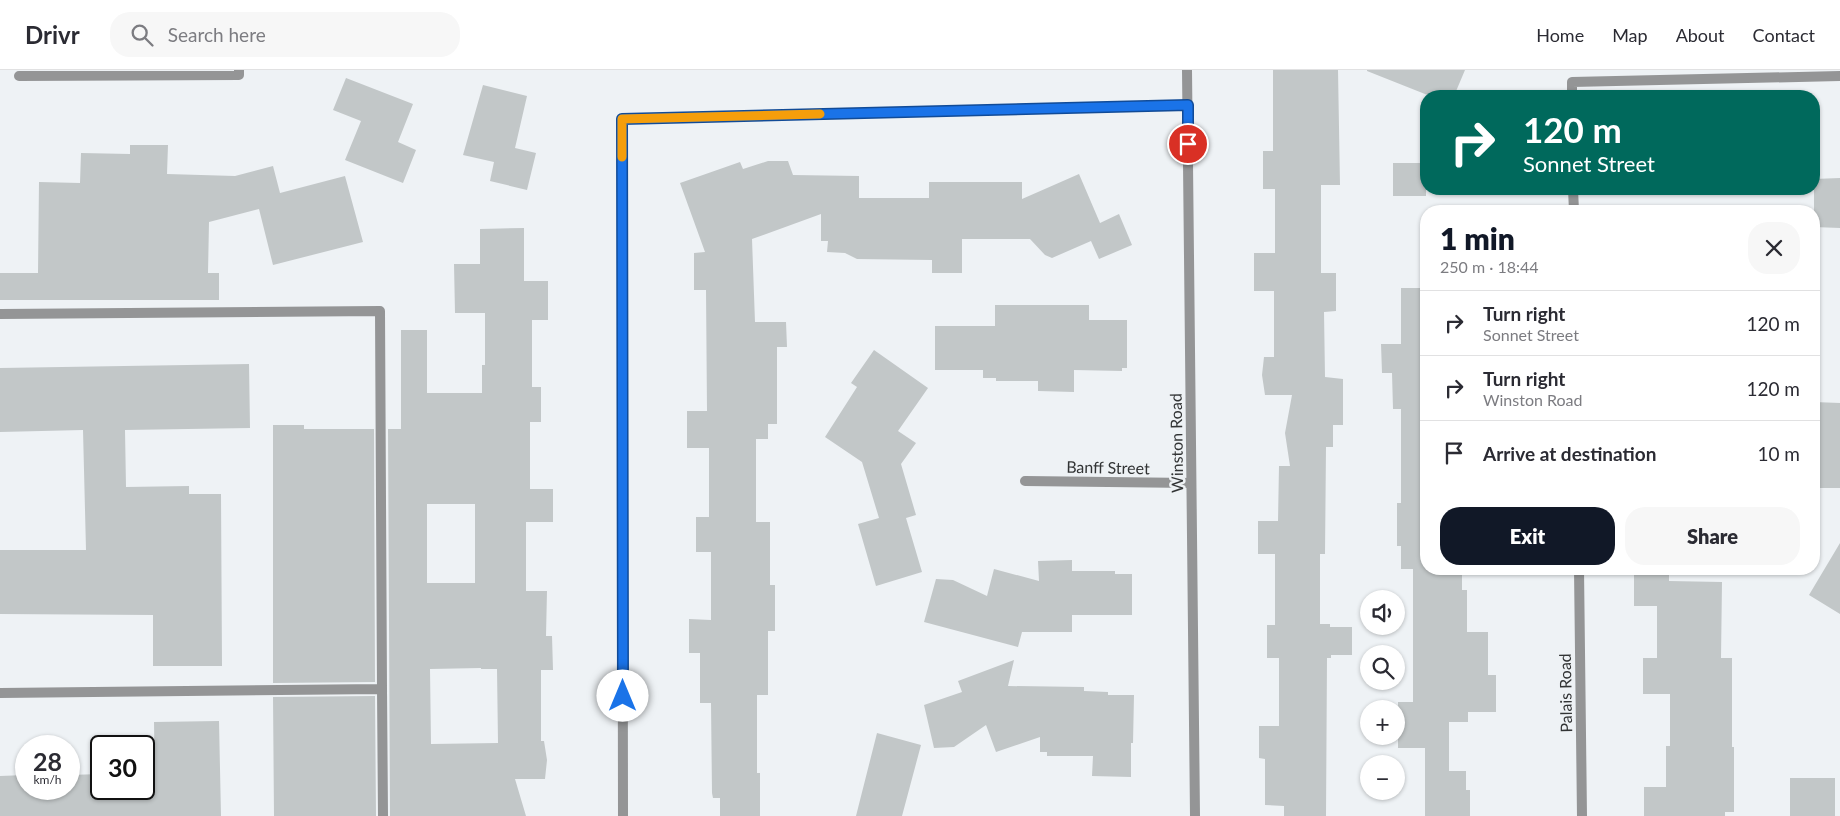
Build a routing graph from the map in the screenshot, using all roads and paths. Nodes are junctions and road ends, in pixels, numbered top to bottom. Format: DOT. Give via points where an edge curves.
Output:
graph roads {
  1 [pos="1187,70"];
  2 [pos="239,72"];
  3 [pos="19,76"];
  4 [pos="1840,76"];
  5 [pos="1572,90"];
  6 [pos="1188,105"];
  7 [pos="0,314"];
  8 [pos="1025,480"];
  9 [pos="1191,483"];
  10 [pos="1579,575"];
  11 [pos="382,688"];
  12 [pos="0,693"];
  13 [pos="382,816"];
  14 [pos="623,816"];
  15 [pos="1195,816"];
  16 [pos="1582,816"];
  1 -- 6 [label="street, Winston Road"];
  2 -- 3 [label="street"];
  4 -- 5 [label="street" via="1572,82"];
  6 -- 9 [label="street, Winston Road"];
  6 -- 14 [label="street" via="622,119"];
  7 -- 11 [label="street" via="380,311"];
  8 -- 9 [label="street, Banff Street"];
  9 -- 15 [label="street, Winston Road"];
  10 -- 16 [label="street, Palais Road"];
  11 -- 12 [label="street"];
  11 -- 13 [label="street"];
}
